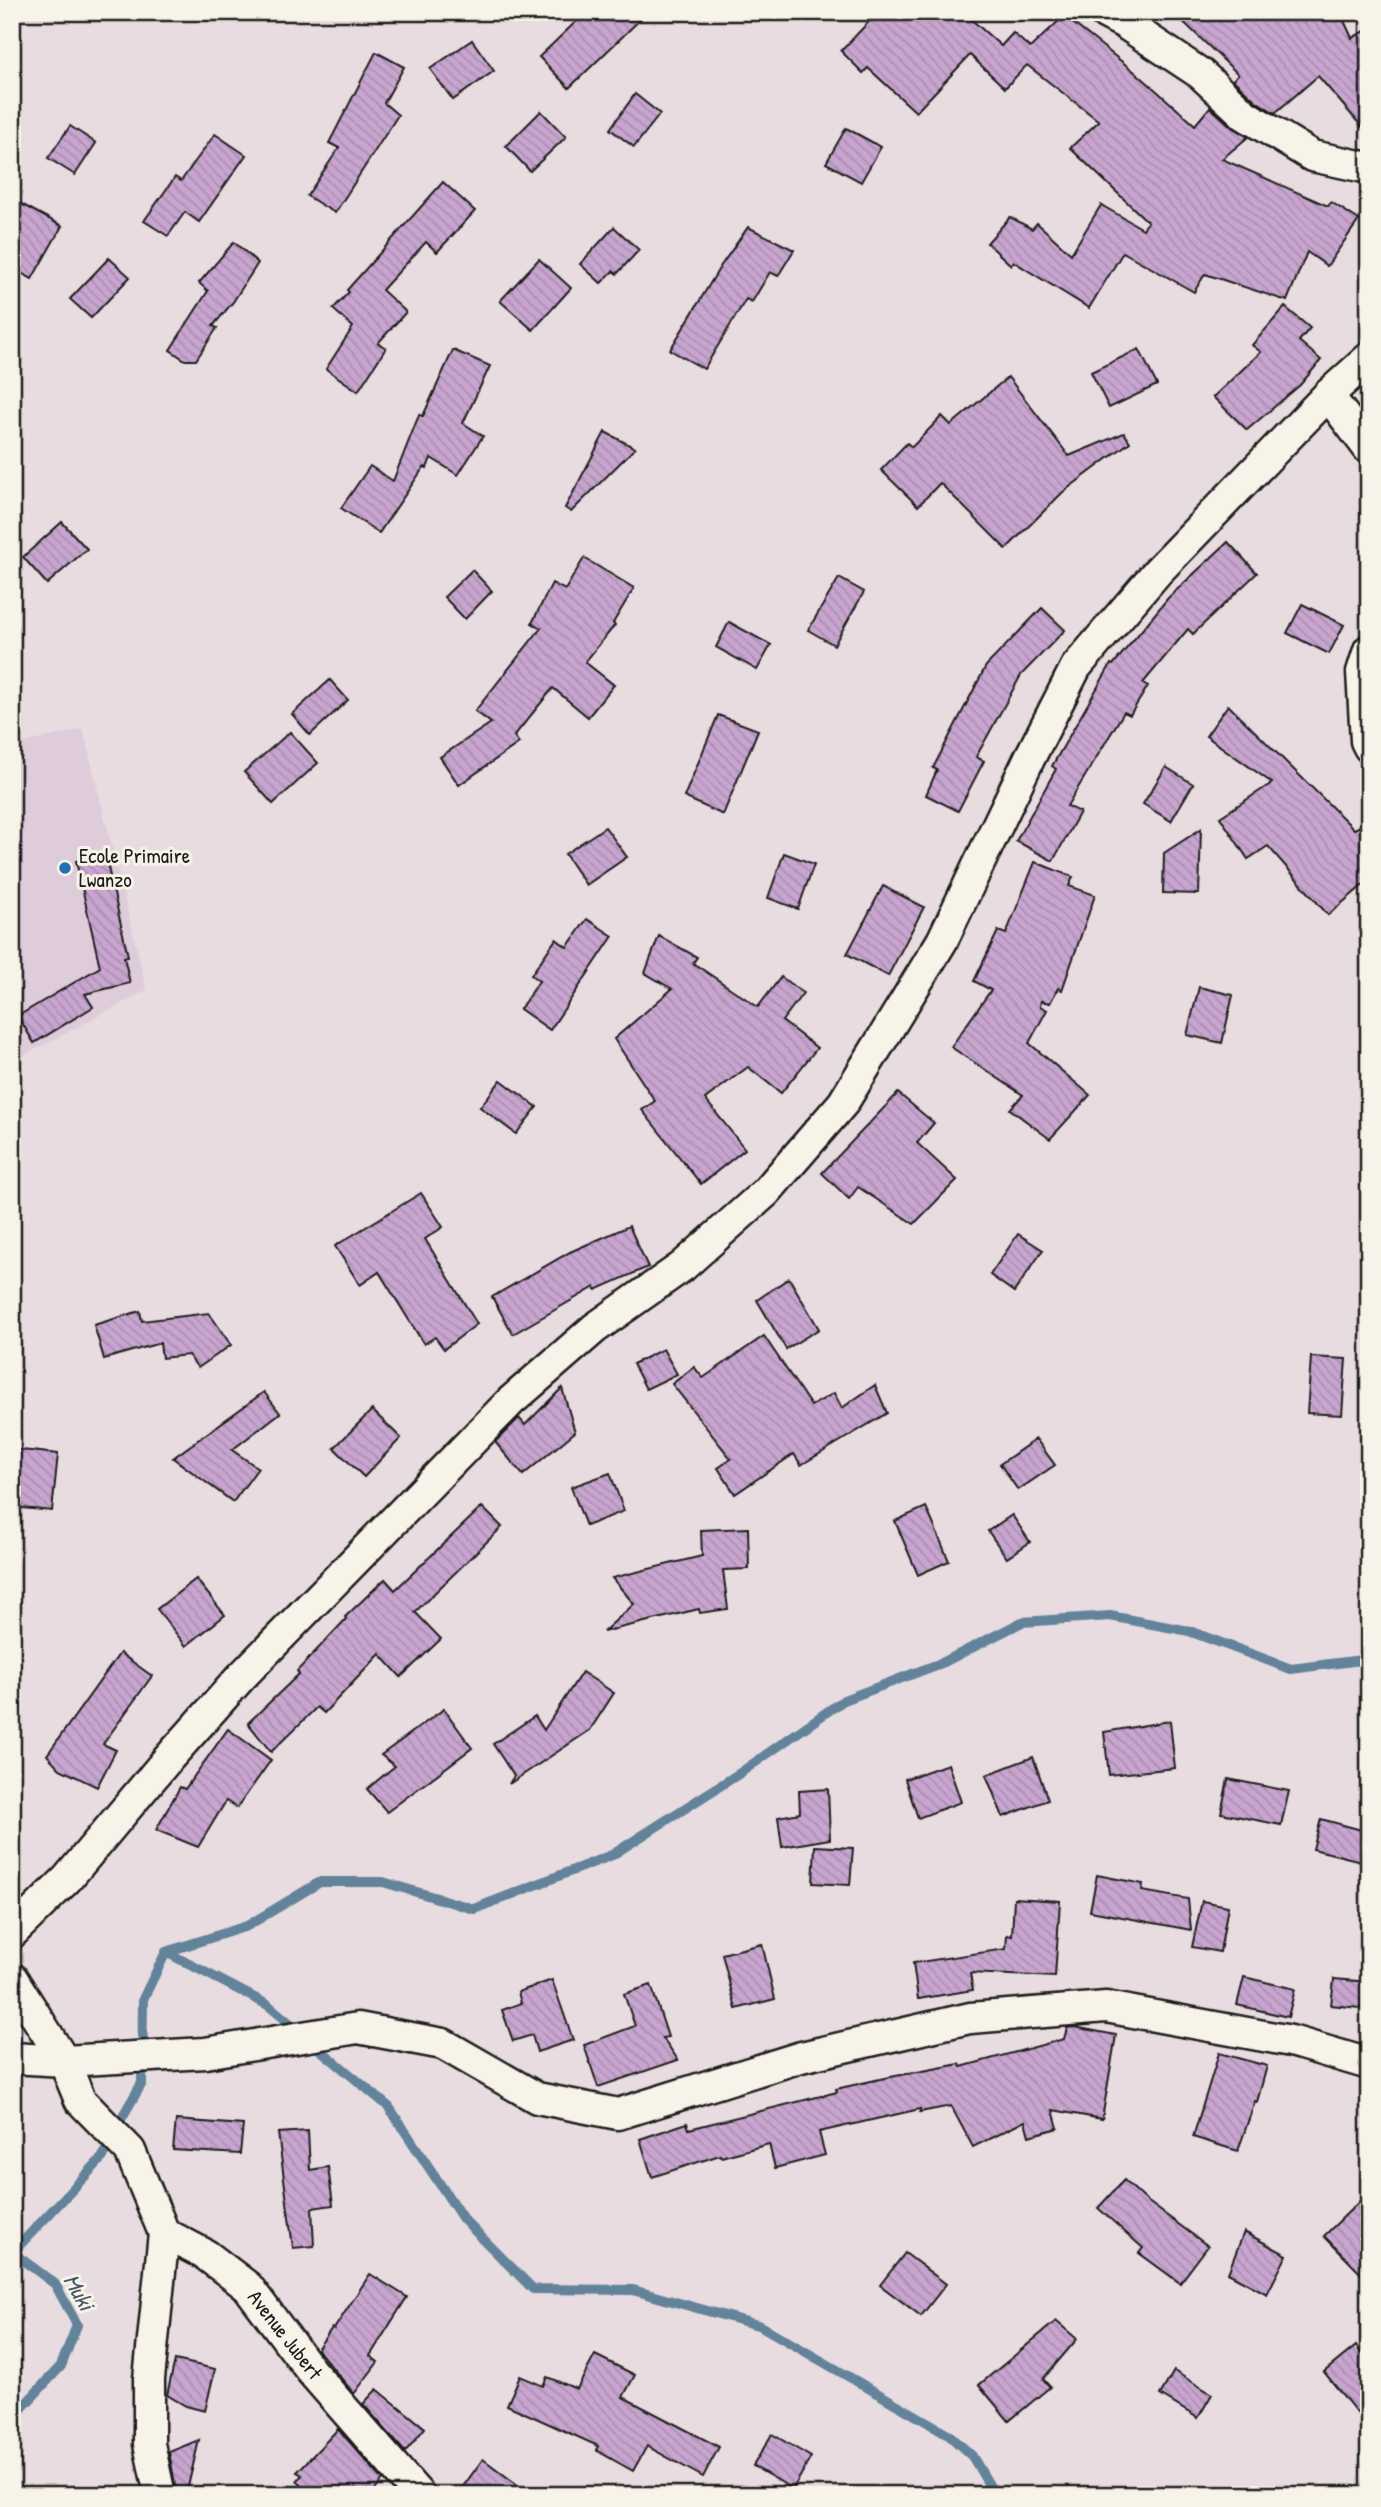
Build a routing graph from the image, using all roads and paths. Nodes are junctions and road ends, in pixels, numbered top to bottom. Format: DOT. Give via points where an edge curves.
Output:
graph roads {
  1 [pos="1103,12"];
  2 [pos="1369,168"];
  3 [pos="1369,358"];
  4 [pos="1328,395"];
  5 [pos="1369,449"];
  6 [pos="1369,650"];
  7 [pos="1369,747"];
  8 [pos="12,1933"];
  9 [pos="12,1978"];
  10 [pos="12,2059"];
  11 [pos="64,2061"];
  12 [pos="1369,2064"];
  13 [pos="164,2233"];
  14 [pos="160,2495"];
  15 [pos="419,2495"];
  1 -- 2 [label="street" via="1201,74 1245,116 1312,156"];
  3 -- 4 [label="street"];
  4 -- 5 [label="street"];
  4 -- 8 [label="street" via="1158,571 1076,667 942,941 843,1103 766,1192 683,1266 595,1328 511,1401 241,1677 67,1879"];
  6 -- 7 [label="street" via="1362,671"];
  9 -- 11 [label="street"];
  10 -- 11 [label="street"];
  11 -- 12 [label="street" via="205,2053 358,2028 443,2043 537,2098 618,2114 801,2057 970,2018 1106,2007 1291,2042"];
  11 -- 13 [label="street" via="80,2100 130,2151"];
  13 -- 14 [label="street" via="149,2379 149,2444"];
  13 -- 15 [label="street, Avenue Jubert" via="206,2255 248,2287 312,2371"];
}
